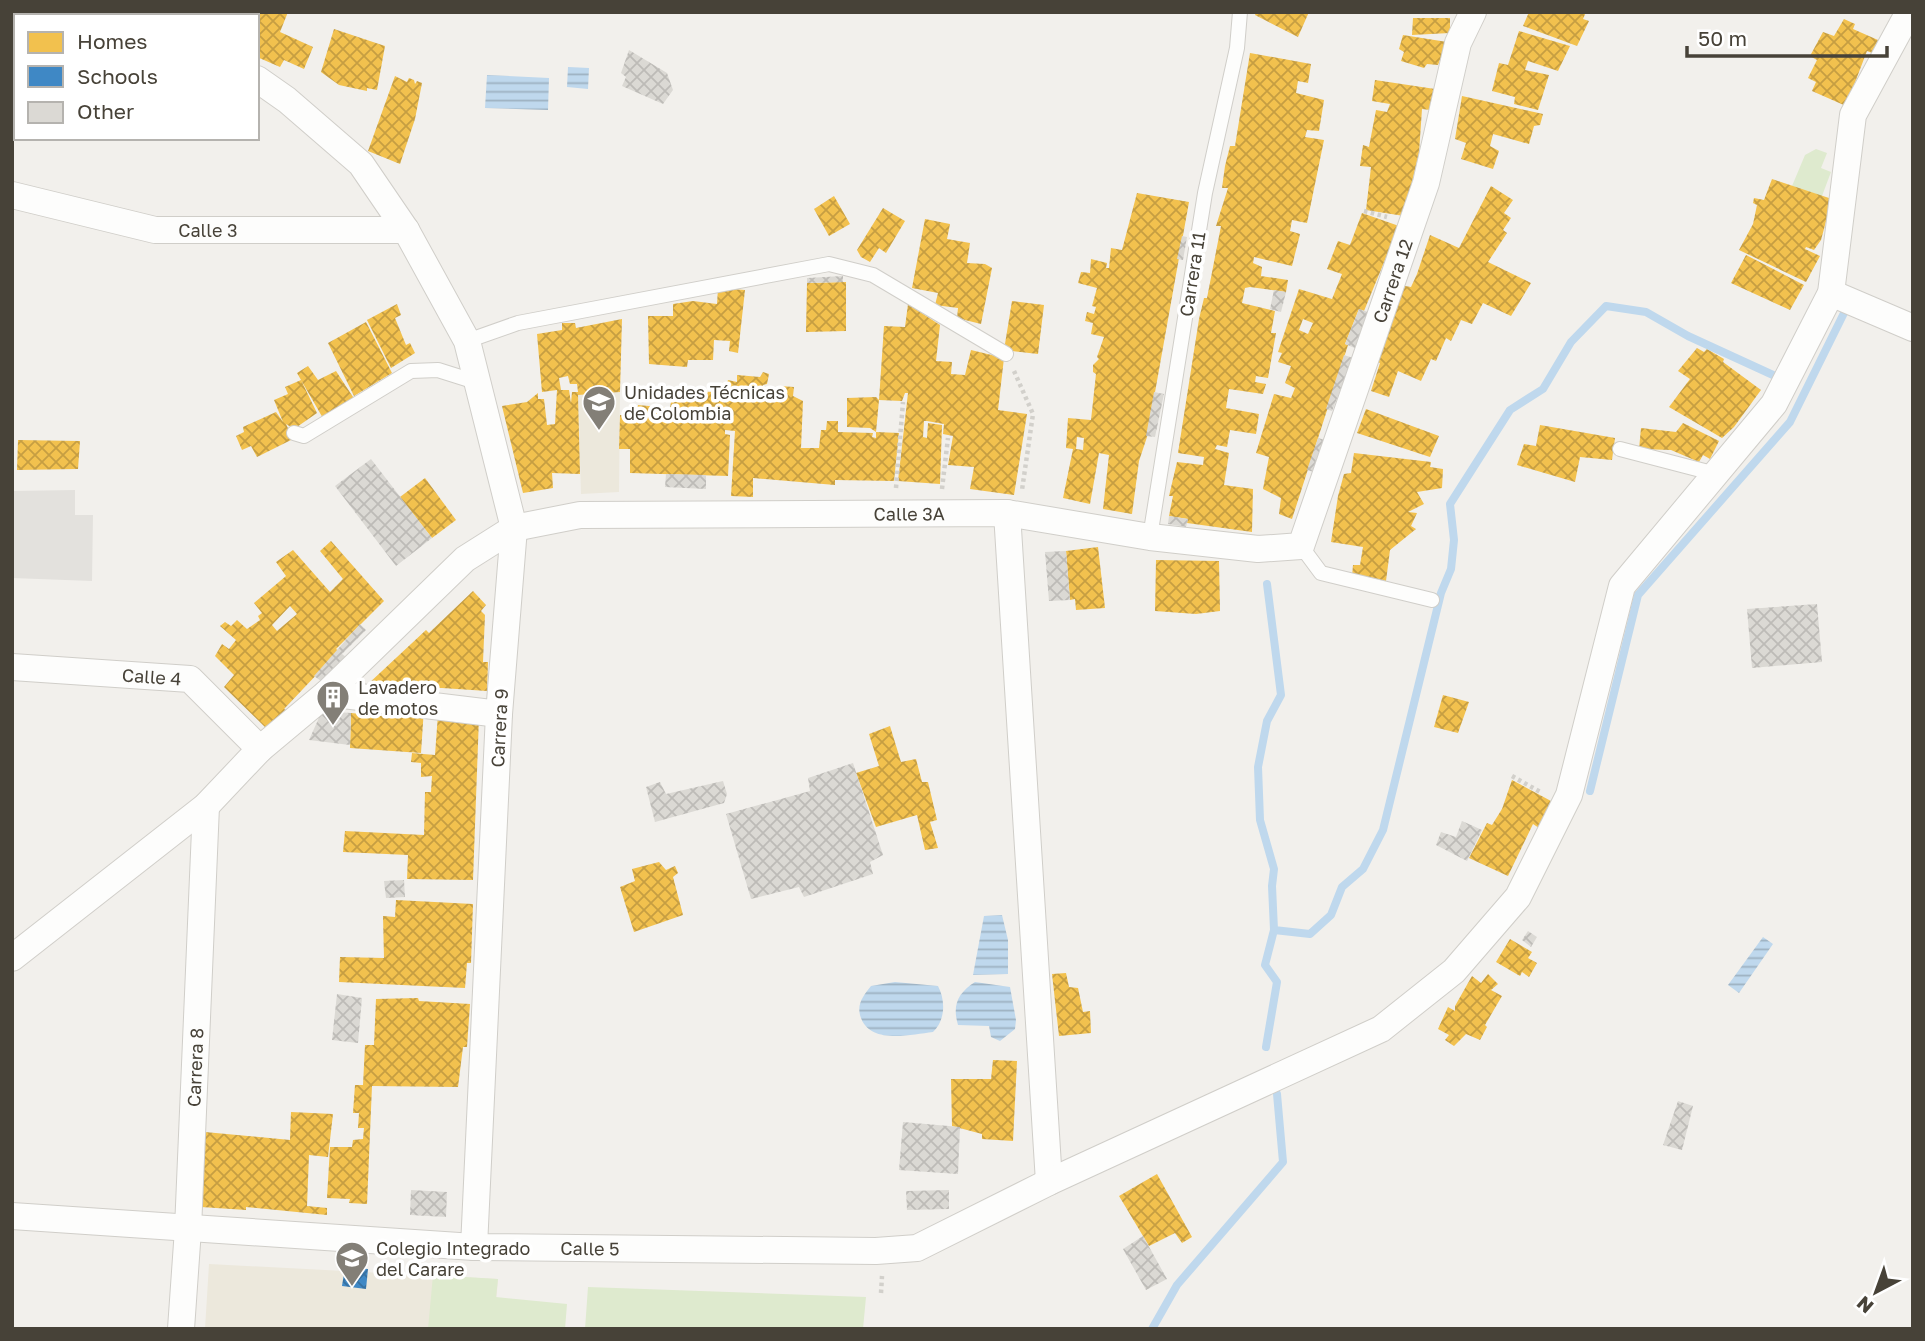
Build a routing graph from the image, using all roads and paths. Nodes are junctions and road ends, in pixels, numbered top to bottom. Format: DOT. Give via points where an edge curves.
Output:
graph roads {
  1 [pos="1240,12"];
  2 [pos="1473,12"];
  3 [pos="1909,12"];
  4 [pos="259,80"];
  5 [pos="12,195"];
  6 [pos="406,230"];
  7 [pos="1831,293"];
  8 [pos="1913,328"];
  9 [pos="467,341"];
  10 [pos="1006,354"];
  11 [pos="476,382"];
  12 [pos="903,402"];
  13 [pos="294,433"];
  14 [pos="948,438"];
  15 [pos="1620,449"];
  16 [pos="1716,474"];
  17 [pos="894,514"];
  18 [pos="939,514"];
  19 [pos="1013,514"];
  20 [pos="514,528"];
  21 [pos="1150,537"];
  22 [pos="1301,546"];
  23 [pos="1432,600"];
  24 [pos="12,667"];
  25 [pos="327,693"];
  26 [pos="499,714"];
  27 [pos="260,749"];
  28 [pos="1512,776"];
  29 [pos="206,806"];
  30 [pos="1564,806"];
  31 [pos="12,958"];
  32 [pos="1048,1182"];
  33 [pos="12,1216"];
  34 [pos="188,1229"];
  35 [pos="474,1247"];
  36 [pos="181,1329"];
  1 -- 21 [label="lane, Carrera 11" via="1237,48 1205,193"];
  2 -- 22 [label="street, Carrera 12" via="1458,43 1426,183"];
  3 -- 7 [label="street" via="1853,115"];
  4 -- 6 [label="street, Carrera 9" via="361,164"];
  5 -- 6 [label="street, Calle 3" via="155,230"];
  6 -- 9 [label="street, Carrera 9"];
  7 -- 8 [label="street"];
  7 -- 16 [label="street, Calle 5" via="1774,404"];
  9 -- 10 [label="lane" via="518,323 829,264 873,275"];
  9 -- 11 [label="street, Carrera 9"];
  10 -- 19 [label="path" via="1033,414"];
  11 -- 13 [label="lane" via="438,370 411,370 304,436"];
  11 -- 20 [label="street, Carrera 9"];
  12 -- 17 [label="path"];
  14 -- 18 [label="path"];
  15 -- 16 [label="lane"];
  16 -- 30 [label="street, Calle 5" via="1622,586"];
  17 -- 18 [label="street, Calle 3A"];
  17 -- 20 [label="street, Calle 3A" via="580,514"];
  18 -- 19 [label="street, Calle 3A"];
  19 -- 21 [label="street, Calle 3A"];
  19 -- 32 [label="street"];
  20 -- 25 [label="street, Calle 3A" via="464,559"];
  20 -- 26 [label="street, Carrera 9"];
  21 -- 22 [label="street, Calle 3A" via="1258,549"];
  22 -- 23 [label="lane" via="1321,573"];
  24 -- 27 [label="street, Calle 4" via="190,679"];
  25 -- 26 [label="street"];
  25 -- 27 [label="street, Calle 3A"];
  26 -- 35 [label="street, Carrera 9"];
  27 -- 29 [label="street, Calle 3A"];
  28 -- 30 [label="path"];
  29 -- 31 [label="street, Calle 3A"];
  29 -- 34 [label="street, Carrera 8"];
  30 -- 32 [label="street, Calle 5" via="1518,897 1454,971 1381,1029"];
  32 -- 35 [label="street, Calle 5" via="917,1248"];
  33 -- 34 [label="street, Calle 5"];
  34 -- 35 [label="street, Calle 5"];
  34 -- 36 [label="street, Carrera 8"];
}
